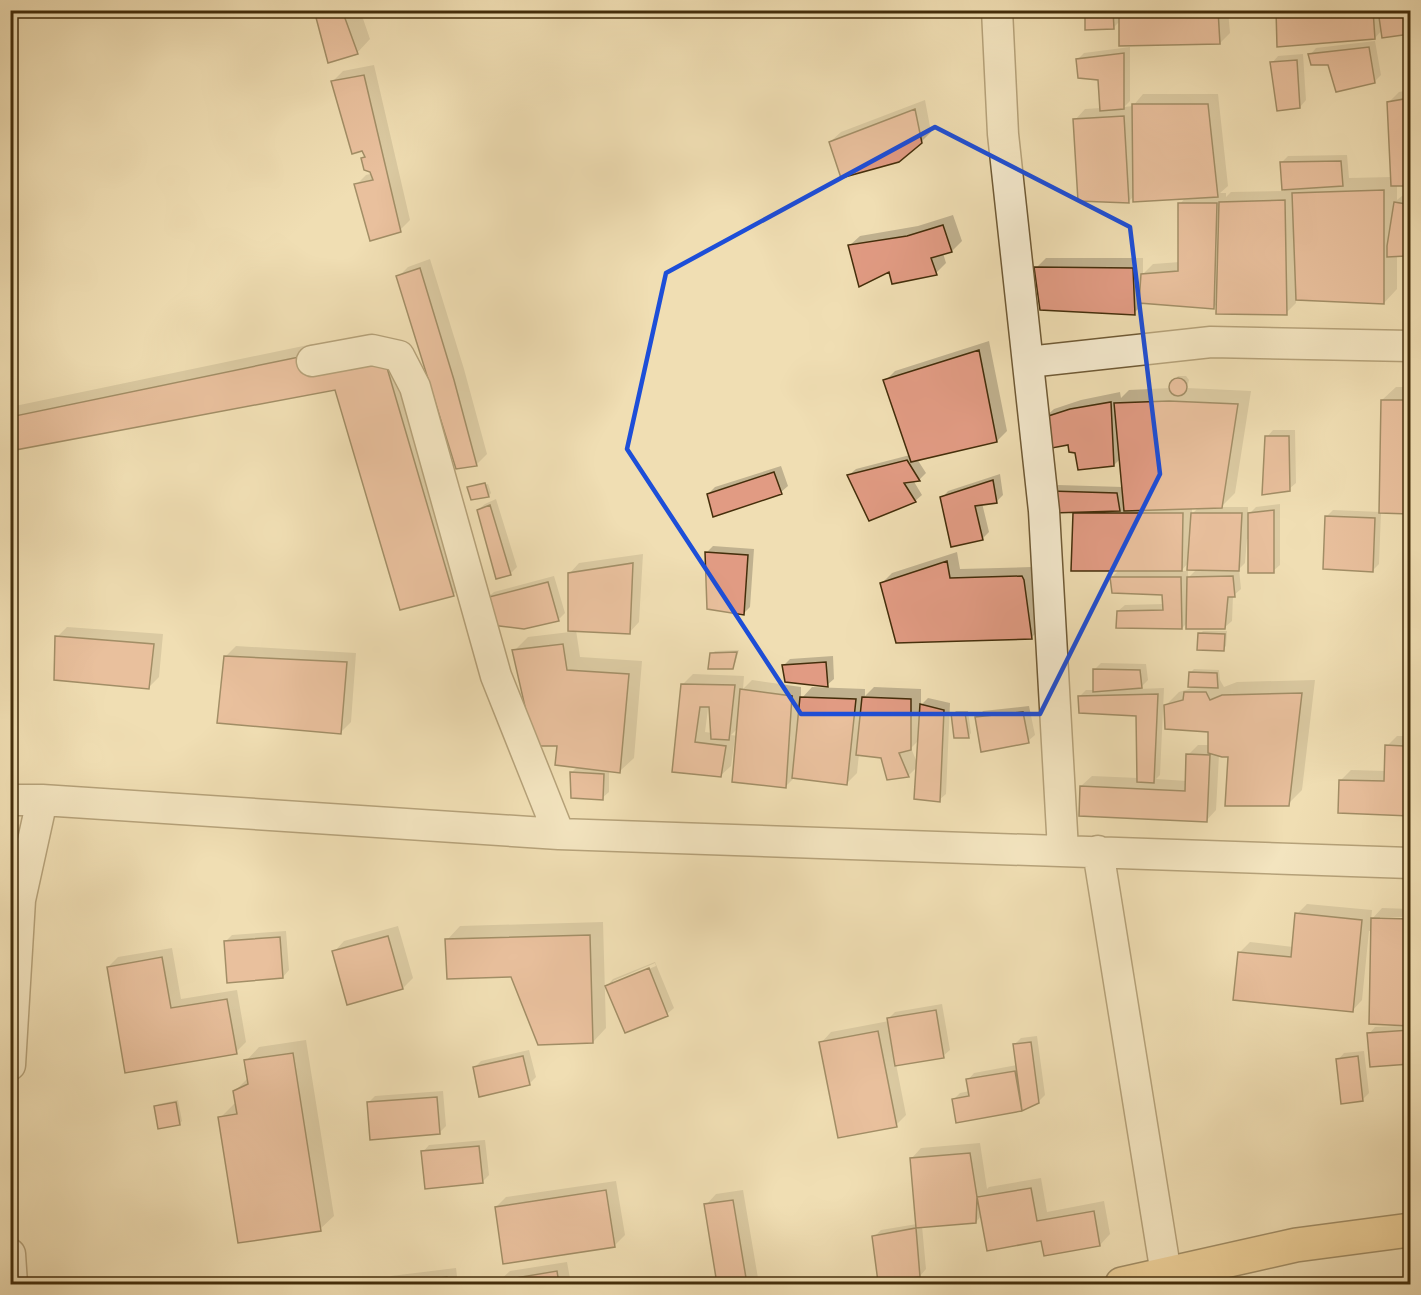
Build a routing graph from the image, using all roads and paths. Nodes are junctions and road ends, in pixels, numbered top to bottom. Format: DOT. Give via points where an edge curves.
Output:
graph roads {
  1 [pos="997,10"];
  2 [pos="1410,346"];
  3 [pos="312,361"];
  4 [pos="1028,362"];
  5 [pos="10,800"];
  6 [pos="42,800"];
  7 [pos="559,834"];
  8 [pos="1063,850"];
  9 [pos="1098,851"];
  10 [pos="1410,863"];
  11 [pos="10,1065"];
  12 [pos="1410,1230"];
  13 [pos="10,1254"];
  14 [pos="1166,1274"];
  15 [pos="12,1284"];
  16 [pos="1122,1284"];
  1 -- 4 [label="street" via="1003,134"];
  2 -- 4 [label="street" via="1211,342"];
  3 -- 7 [label="street" via="372,350 399,356 414,387 496,676"];
  4 -- 8 [label="street" via="1044,511"];
  5 -- 6 [label="street"];
  6 -- 7 [label="street"];
  6 -- 11 [label="street" via="20,900"];
  7 -- 8 [label="street"];
  8 -- 9 [label="street"];
  9 -- 10 [label="street"];
  9 -- 14 [label="street"];
  12 -- 14 [label="main road" via="1296,1245"];
  13 -- 15 [label="street"];
  14 -- 16 [label="main road"];
}
